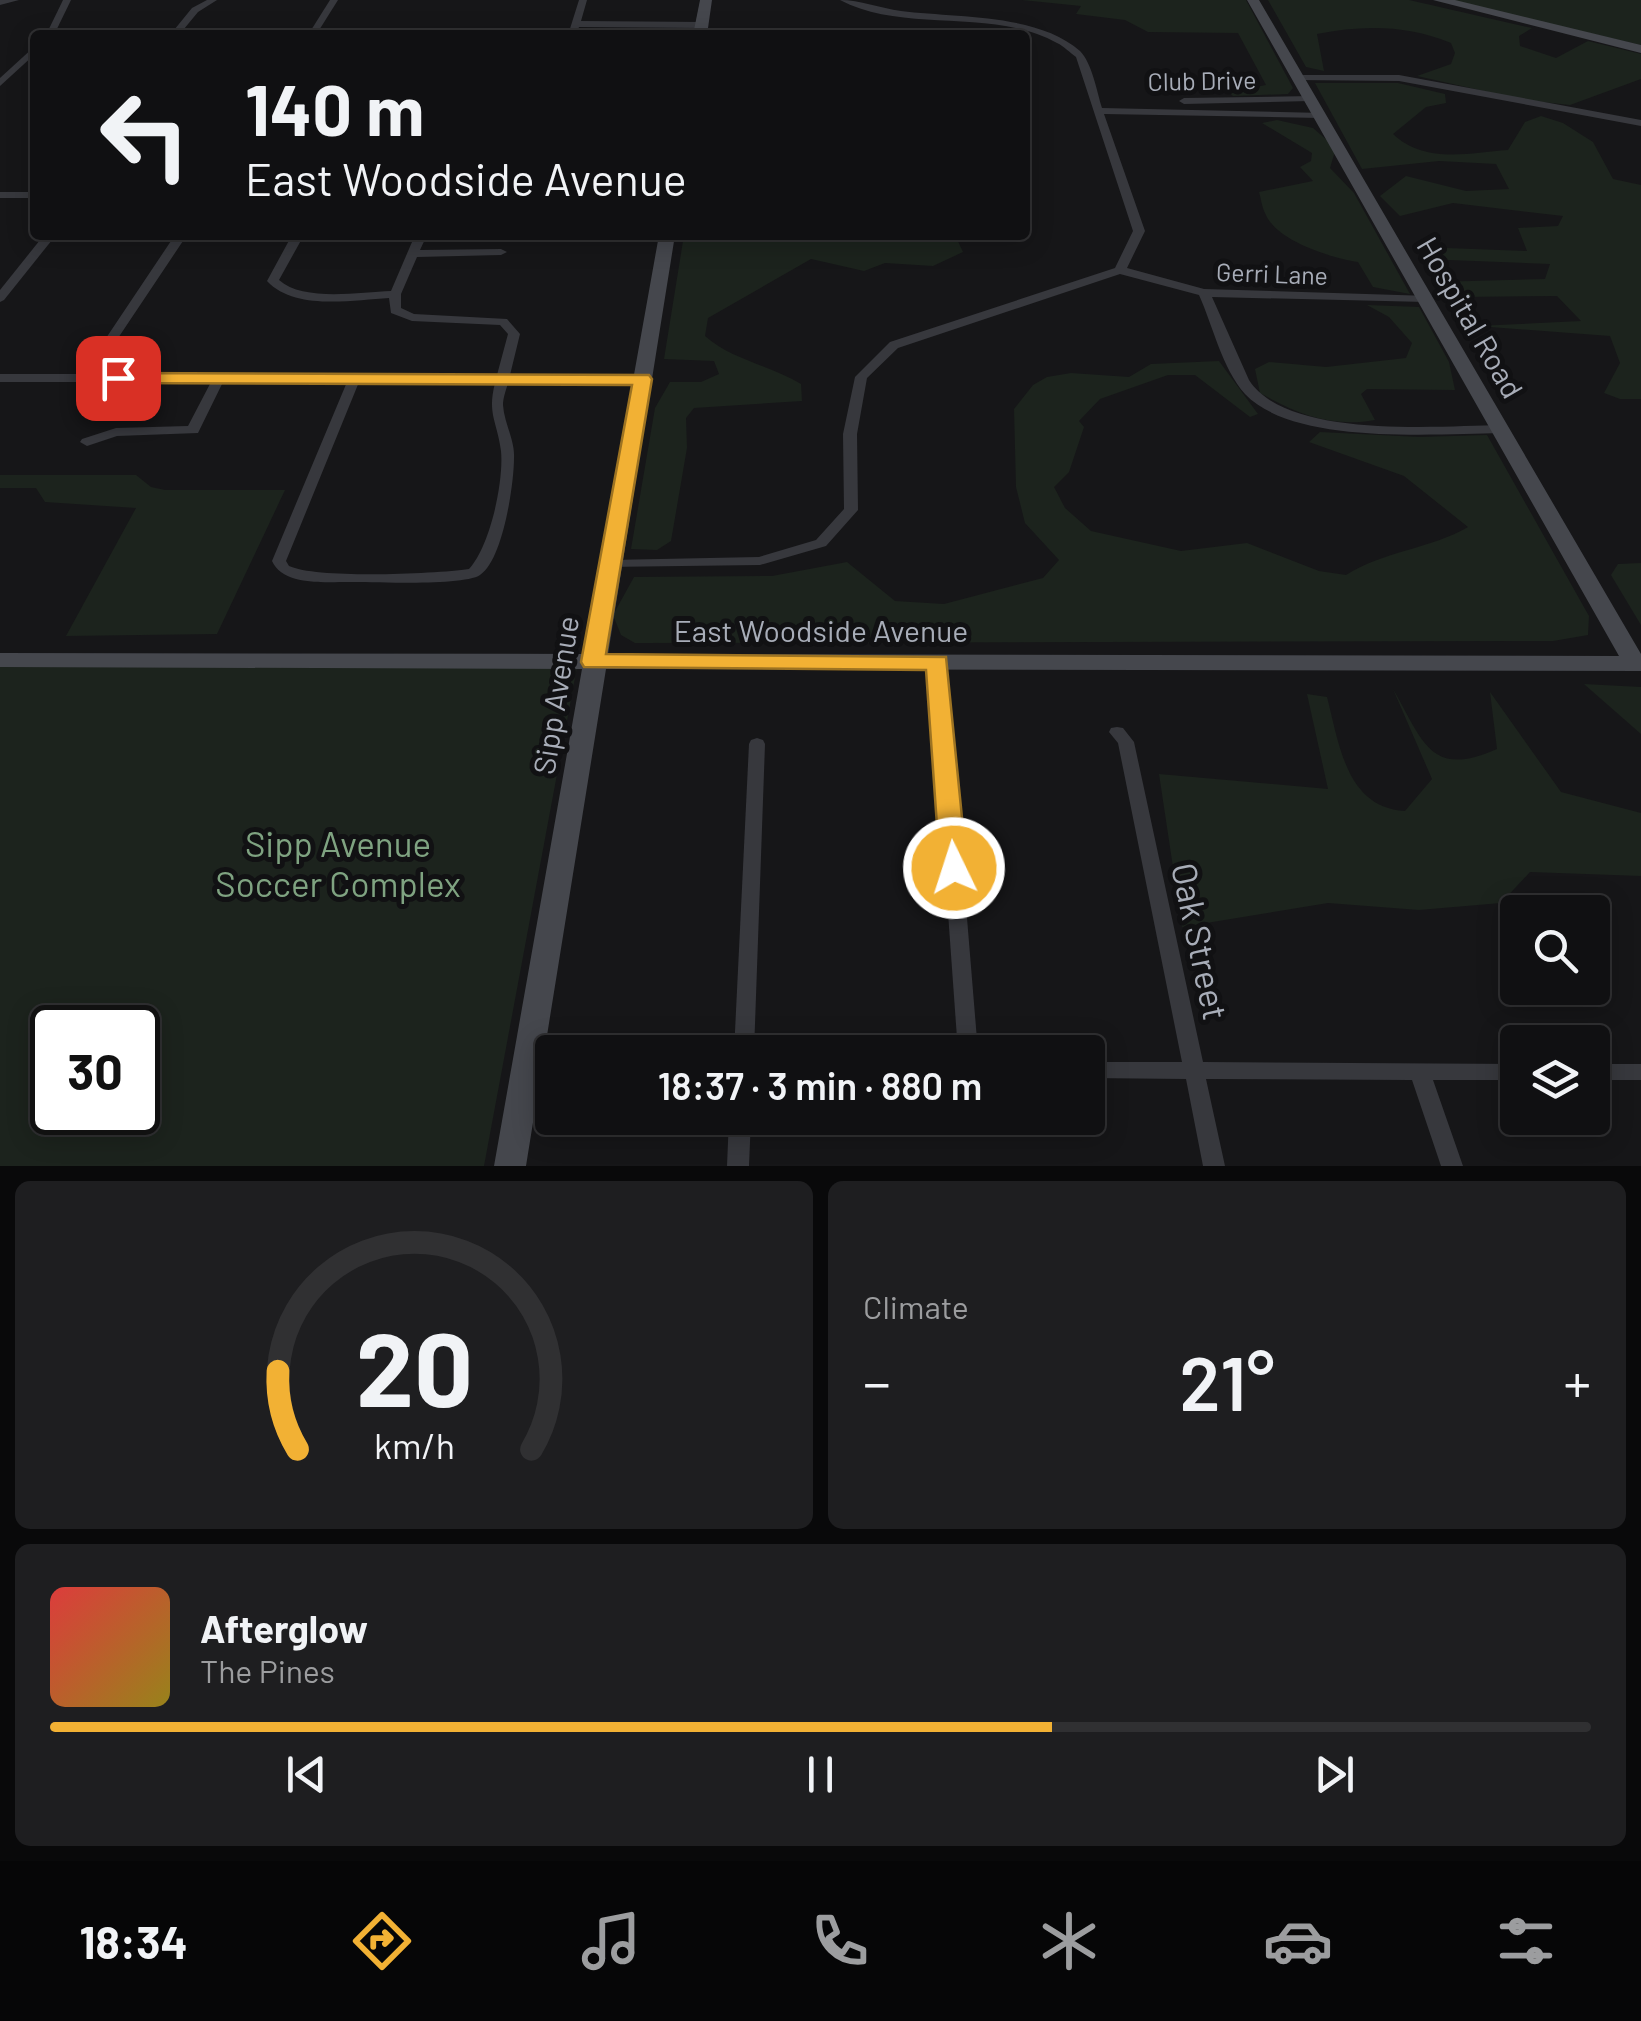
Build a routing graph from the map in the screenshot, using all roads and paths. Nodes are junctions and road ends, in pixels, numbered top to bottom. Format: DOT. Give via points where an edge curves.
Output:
graph roads {
  1 [pos="14,0"];
  2 [pos="67,0"];
  3 [pos="213,0"];
  4 [pos="334,0"];
  5 [pos="583,0"];
  6 [pos="706,0"];
  7 [pos="844,0"];
  8 [pos="1254,0"];
  9 [pos="1438,0"];
  10 [pos="0,2"];
  11 [pos="52,30"];
  12 [pos="178,30"];
  13 [pos="315,30"];
  14 [pos="574,30"];
  15 [pos="701,30"];
  16 [pos="1022,30"];
  17 [pos="1030,32"];
  18 [pos="1641,49"];
  19 [pos="30,54"];
  20 [pos="1298,78"];
  21 [pos="0,83"];
  22 [pos="1310,98"];
  23 [pos="1096,106"];
  24 [pos="1320,115"];
  25 [pos="1641,123"];
  26 [pos="0,195"];
  27 [pos="30,195"];
  28 [pos="46,240"];
  29 [pos="178,240"];
  30 [pos="295,240"];
  31 [pos="419,240"];
  32 [pos="665,240"];
  33 [pos="501,252"];
  34 [pos="414,254"];
  35 [pos="1120,270"];
  36 [pos="1204,292"];
  37 [pos="395,294"];
  38 [pos="0,298"];
  39 [pos="1426,298"];
  40 [pos="0,378"];
  41 [pos="219,378"];
  42 [pos="85,379"];
  43 [pos="642,379"];
  44 [pos="354,380"];
  45 [pos="501,380"];
  46 [pos="1501,429"];
  47 [pos="87,442"];
  48 [pos="610,564"];
  49 [pos="0,660"];
  50 [pos="593,662"];
  51 [pos="938,662"];
  52 [pos="1638,664"];
  53 [pos="1117,732"];
  54 [pos="757,744"];
  55 [pos="745,1035"];
  56 [pos="967,1035"];
  57 [pos="1105,1070"];
  58 [pos="1196,1070"];
  59 [pos="1420,1072"];
  60 [pos="1500,1072"];
  61 [pos="1610,1072"];
  62 [pos="1641,1073"];
  63 [pos="739,1135"];
  64 [pos="510,1166"];
  65 [pos="738,1166"];
  66 [pos="1214,1166"];
  67 [pos="1452,1166"];
  1 -- 10 [label="street"];
  2 -- 11 [label="street"];
  3 -- 12 [label="street"];
  4 -- 13 [label="street"];
  5 -- 14 [label="street"];
  6 -- 15 [label="street"];
  7 -- 16 [label="street"];
  8 -- 20 [label="street, Hospital Road"];
  9 -- 18 [label="street"];
  14 -- 15 [label="street"];
  17 -- 23 [label="street" via="1068,44 1080,56"];
  19 -- 21 [label="street"];
  20 -- 22 [label="street, Hospital Road"];
  20 -- 25 [label="street" via="1399,78"];
  22 -- 23 [label="street, Club Drive"];
  22 -- 24 [label="street, Hospital Road"];
  23 -- 24 [label="street"];
  23 -- 35 [label="street" via="1140,231"];
  24 -- 39 [label="street, Hospital Road"];
  26 -- 27 [label="street"];
  28 -- 38 [label="street"];
  29 -- 42 [label="street"];
  30 -- 37 [label="street" via="272,281 282,291"];
  31 -- 34 [label="street"];
  32 -- 43 [label="street, Sipp Avenue"];
  33 -- 34 [label="street"];
  34 -- 37 [label="street"];
  35 -- 36 [label="street, Gerri Lane"];
  35 -- 48 [label="street" via="894,345 861,377 850,434 851,510 821,543 760,561"];
  36 -- 39 [label="street, Gerri Lane"];
  36 -- 46 [label="street" via="1250,392 1282,412 1324,426"];
  37 -- 45 [label="street" via="395,310 402,314 490,319 512,328"];
  39 -- 46 [label="street, Hospital Road"];
  40 -- 42 [label="street"];
  41 -- 42 [label="street"];
  41 -- 44 [label="street"];
  41 -- 47 [label="street" via="193,430 116,432"];
  43 -- 45 [label="street"];
  43 -- 48 [label="street, Sipp Avenue"];
  44 -- 45 [label="street"];
  44 -- 45 [label="street" via="279,561 287,572 454,576 480,568 494,538 507,474 496,402"];
  46 -- 52 [label="street, Hospital Road"];
  48 -- 50 [label="street, Sipp Avenue"];
  49 -- 50 [label="street, East Woodside Avenue"];
  50 -- 51 [label="street, East Woodside Avenue"];
  50 -- 64 [label="street, Sipp Avenue"];
  51 -- 52 [label="street, East Woodside Avenue"];
  51 -- 56 [label="street"];
  53 -- 58 [label="street, Oak Street" via="1126,742"];
  54 -- 55 [label="street"];
  57 -- 58 [label="street"];
  58 -- 59 [label="street"];
  58 -- 66 [label="street, Oak Street"];
  59 -- 60 [label="street"];
  59 -- 67 [label="street"];
  61 -- 62 [label="street"];
  63 -- 65 [label="street"];
}
